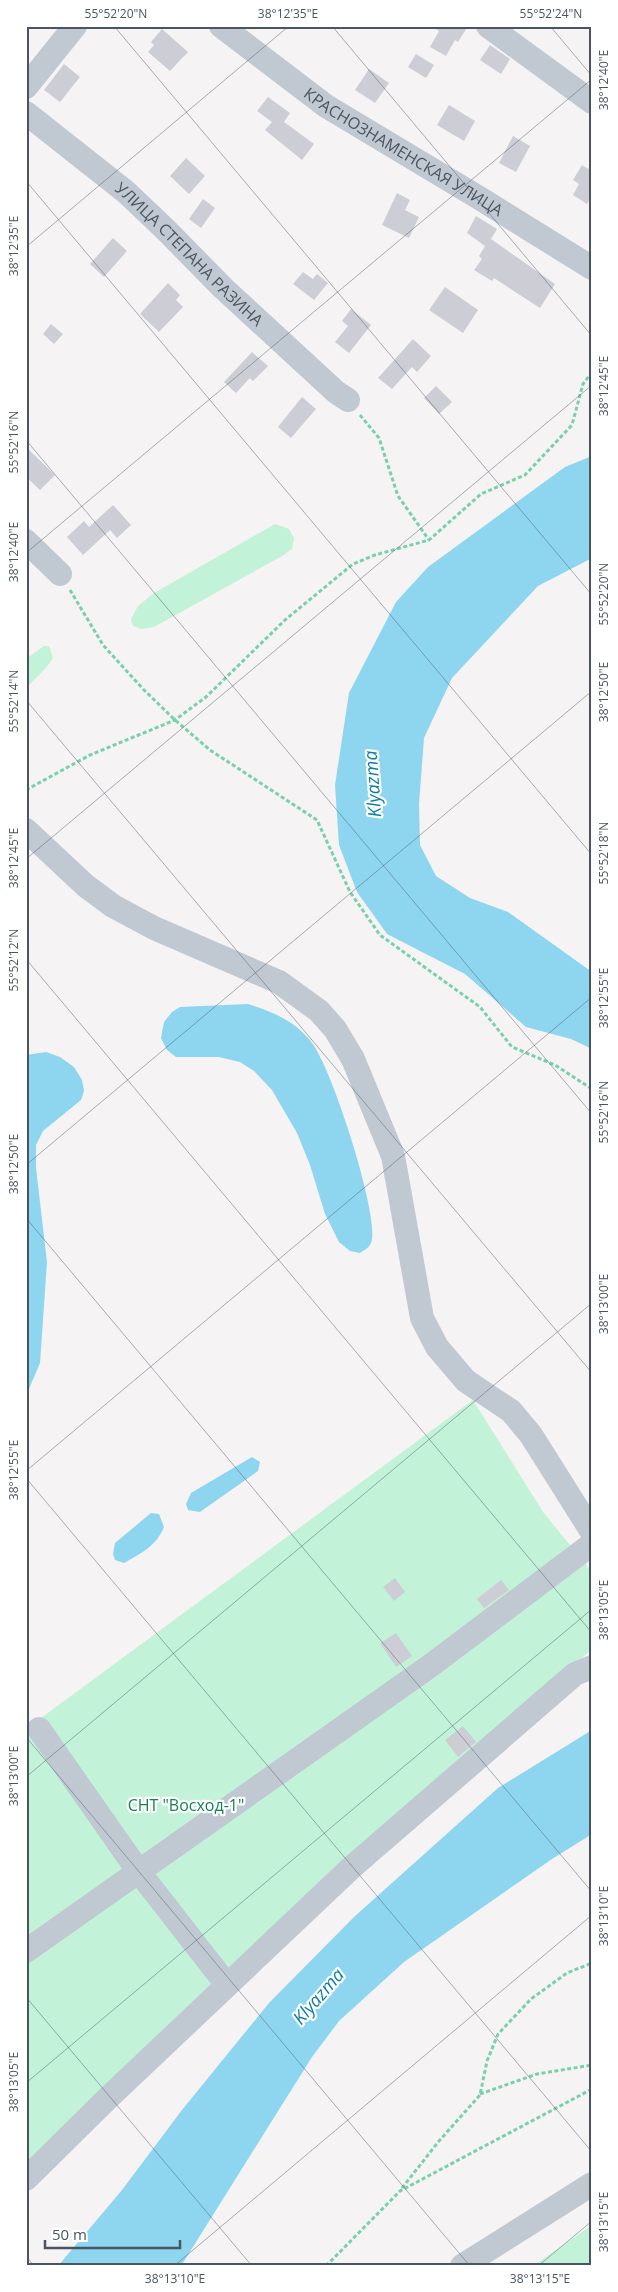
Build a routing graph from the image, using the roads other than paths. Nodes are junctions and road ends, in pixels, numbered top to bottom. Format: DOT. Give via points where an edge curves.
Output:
graph roads {
  1 [pos="75,26"];
  2 [pos="221,26"];
  3 [pos="488,26"];
  4 [pos="26,87"];
  5 [pos="592,102"];
  6 [pos="26,113"];
  7 [pos="592,268"];
  8 [pos="348,400"];
  9 [pos="26,541"];
  10 [pos="60,574"];
  11 [pos="26,830"];
  12 [pos="592,1532"];
  13 [pos="592,1544"];
  14 [pos="592,1667"];
  15 [pos="39,1729"];
  16 [pos="139,1872"];
  17 [pos="26,1951"];
  18 [pos="227,1985"];
  19 [pos="26,2179"];
  20 [pos="592,2184"];
  21 [pos="462,2266"];
  1 -- 4 [label="street"];
  2 -- 7 [label="street, КРАСНОЗНАМЕНСКАЯ УЛИЦА" via="326,106"];
  3 -- 5 [label="street"];
  6 -- 8 [label="street, УЛИЦА СТЕПАНА РАЗИНА" via="126,192 223,288"];
  9 -- 10 [label="street"];
  11 -- 12 [label="street" via="112,906 154,928 279,982 319,1011 335,1029 353,1059 393,1156 422,1318 437,1347 466,1381 511,1412 531,1435"];
  13 -- 16 [label="street" via="430,1666"];
  14 -- 18 [label="street" via="575,1674 367,1854"];
  15 -- 16 [label="street"];
  16 -- 17 [label="street"];
  16 -- 18 [label="street"];
  18 -- 19 [label="street"];
  20 -- 21 [label="street"];
}
